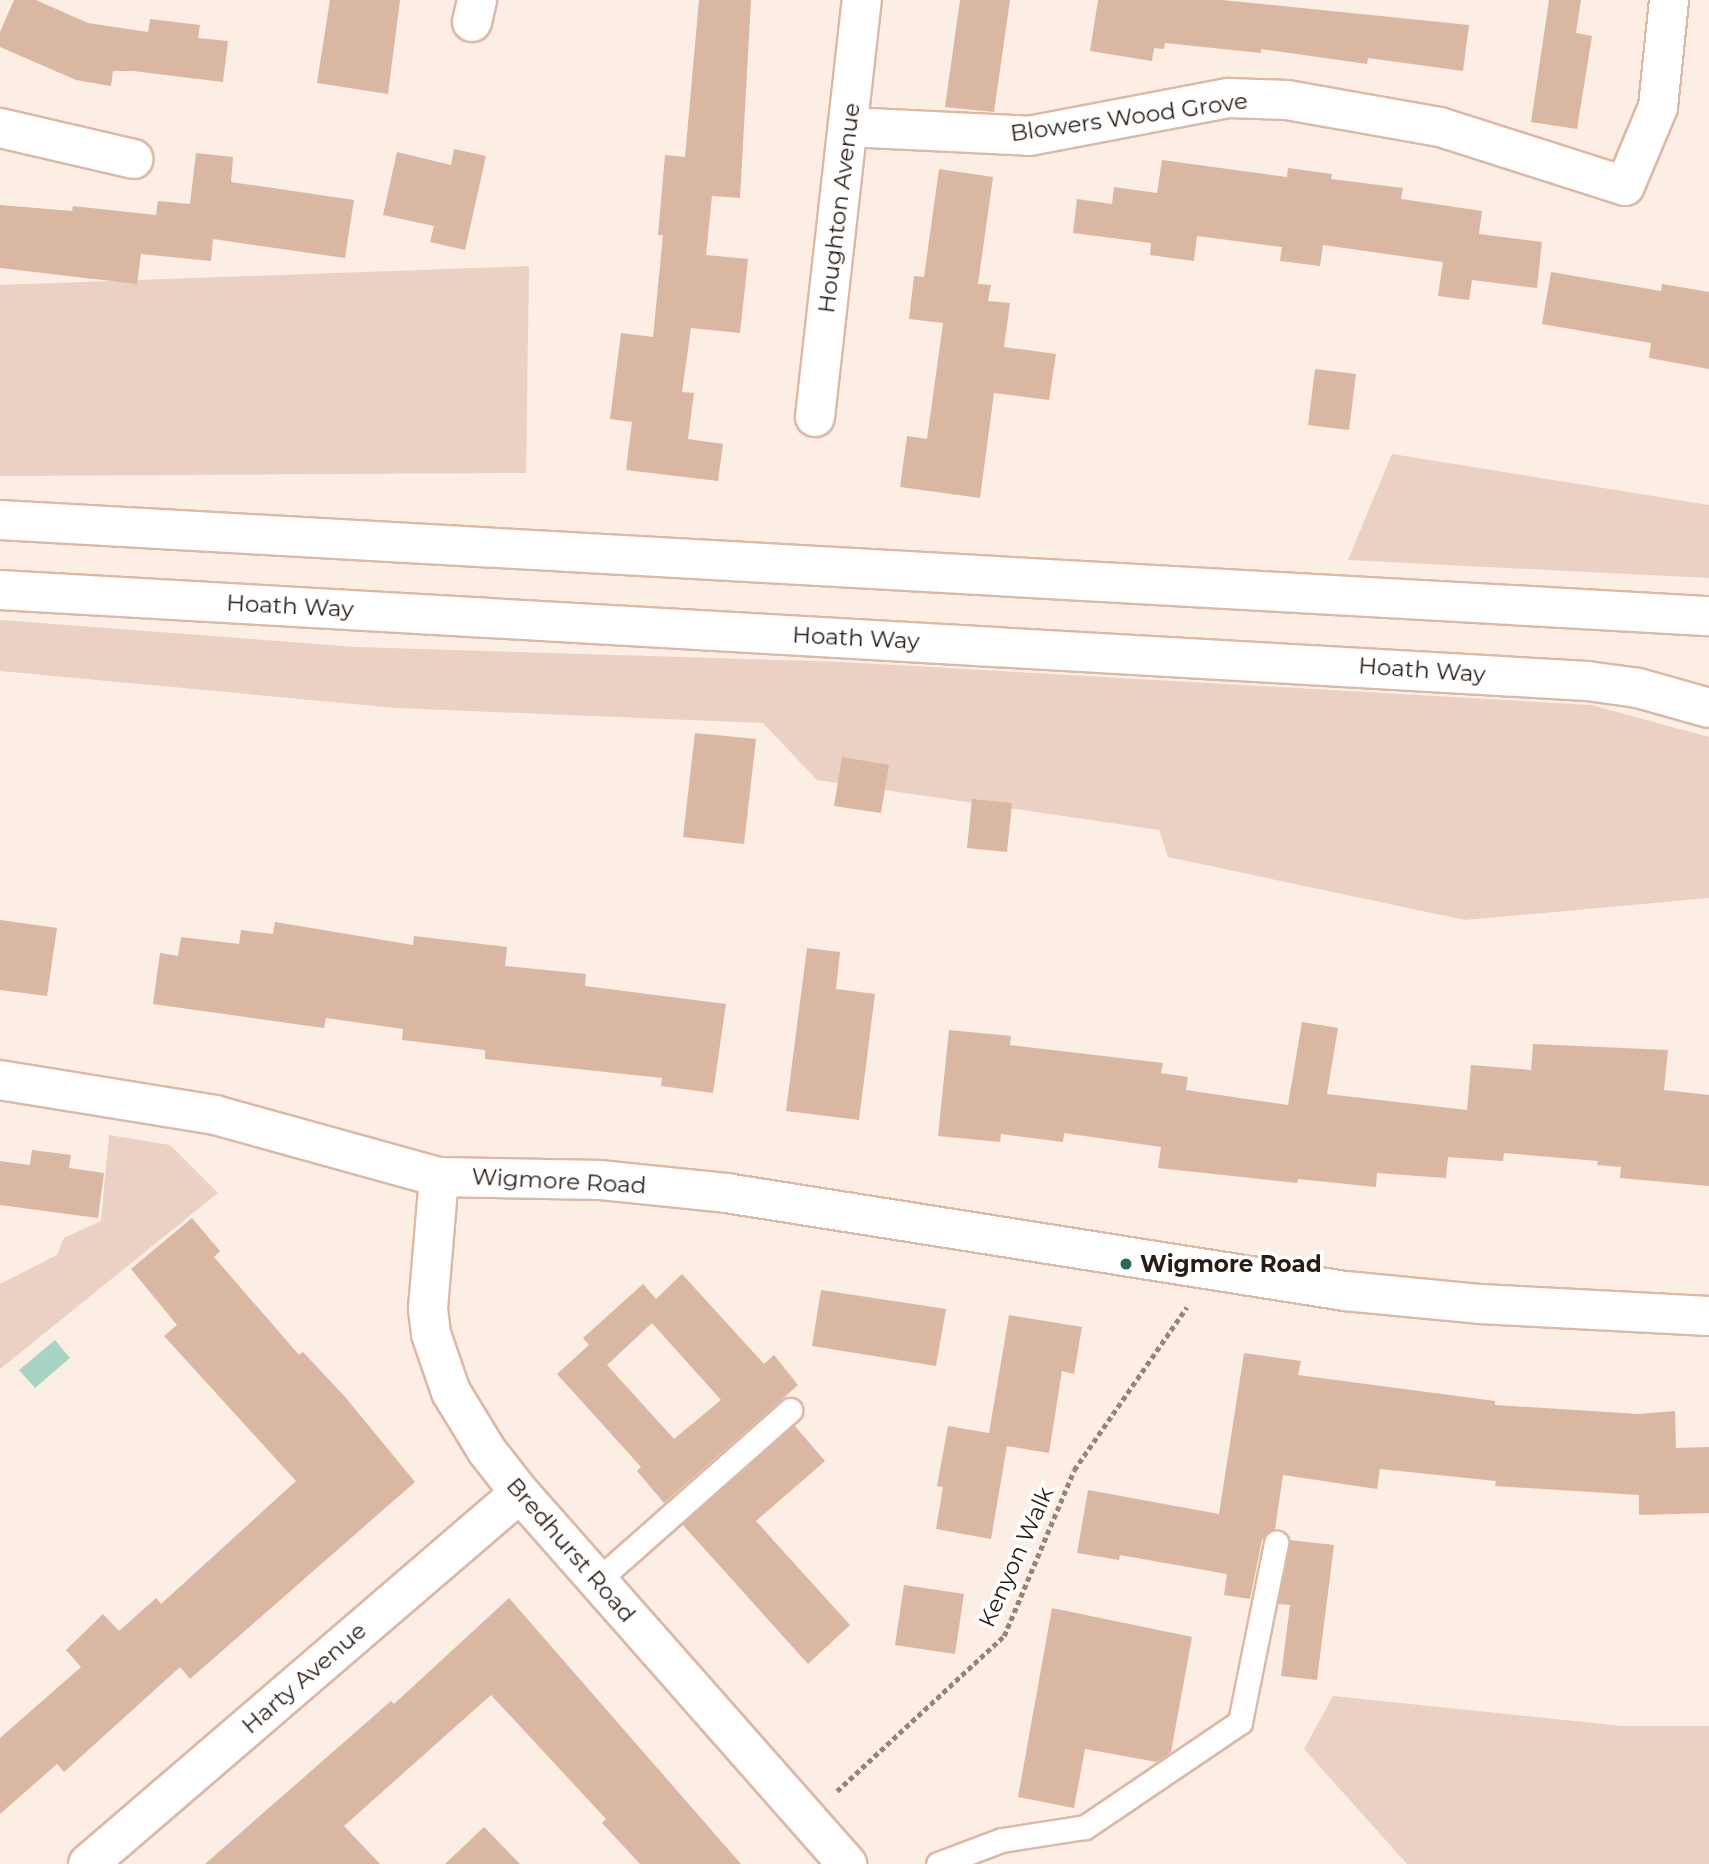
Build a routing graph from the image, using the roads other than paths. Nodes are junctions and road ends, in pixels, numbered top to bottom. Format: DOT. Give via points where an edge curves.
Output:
graph roads {
  1 [pos="862,0"];
  2 [pos="1670,0"];
  3 [pos="848,127"];
  4 [pos="0,128"];
  5 [pos="133,159"];
  6 [pos="815,417"];
  7 [pos="0,520"];
  8 [pos="0,590"];
  9 [pos="1709,616"];
  10 [pos="1709,708"];
  11 [pos="0,1080"];
  12 [pos="439,1177"];
  13 [pos="1709,1316"];
  14 [pos="790,1410"];
  15 [pos="520,1493"];
  16 [pos="1276,1543"];
  17 [pos="597,1581"];
  18 [pos="88,1864"];
  19 [pos="847,1864"];
  20 [pos="938,1864"];
  1 -- 3 [label="street, Houghton Avenue"];
  2 -- 3 [label="street, Blowers Wood Grove" via="1658,107 1625,186 1451,129 1287,100 1229,99 1029,136"];
  3 -- 6 [label="street, Houghton Avenue"];
  4 -- 5 [label="street"];
  7 -- 9 [label="street"];
  8 -- 10 [label="street, Hoath Way" via="1547,678 1638,688"];
  11 -- 12 [label="street, Wigmore Road" via="215,1115"];
  12 -- 13 [label="street, Wigmore Road" via="601,1180 726,1194 1211,1272 1481,1304"];
  12 -- 15 [label="street, Bredhurst Road" via="428,1284 431,1334 451,1392 487,1451"];
  14 -- 17 [label="lane"];
  15 -- 17 [label="street, Bredhurst Road"];
  15 -- 18 [label="street, Harty Avenue"];
  16 -- 20 [label="lane" via="1240,1722 1084,1827 1002,1840"];
  17 -- 19 [label="street, Bredhurst Road"];
}
